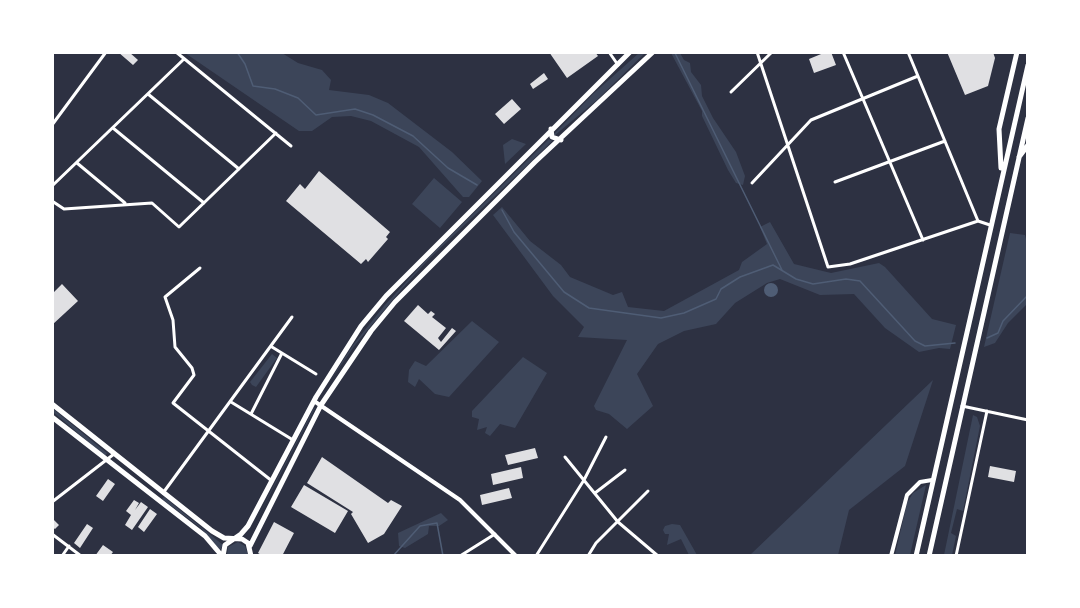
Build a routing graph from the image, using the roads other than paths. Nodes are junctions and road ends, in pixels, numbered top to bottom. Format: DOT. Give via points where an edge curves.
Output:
graph roads {
  1 [pos="106,52"];
  2 [pos="176,52"];
  3 [pos="609,52"];
  4 [pos="630,52"];
  5 [pos="653,52"];
  6 [pos="757,52"];
  7 [pos="772,52"];
  8 [pos="843,52"];
  9 [pos="908,52"];
  10 [pos="1017,52"];
  11 [pos="184,59"];
  12 [pos="760,63"];
  13 [pos="618,65"];
  14 [pos="1028,65"];
  15 [pos="918,76"];
  16 [pos="731,92"];
  17 [pos="148,94"];
  18 [pos="862,99"];
  19 [pos="1028,118"];
  20 [pos="52,125"];
  21 [pos="113,128"];
  22 [pos="551,129"];
  23 [pos="276,133"];
  24 [pos="561,140"];
  25 [pos="945,141"];
  26 [pos="788,145"];
  27 [pos="1028,145"];
  28 [pos="291,146"];
  29 [pos="1016,160"];
  30 [pos="889,162"];
  31 [pos="77,163"];
  32 [pos="239,169"];
  33 [pos="1002,172"];
  34 [pos="835,182"];
  35 [pos="752,183"];
  36 [pos="52,186"];
  37 [pos="52,201"];
  38 [pos="204,203"];
  39 [pos="126,204"];
  40 [pos="978,221"];
  41 [pos="990,225"];
  42 [pos="923,240"];
  43 [pos="200,268"];
  44 [pos="292,317"];
  45 [pos="271,346"];
  46 [pos="282,353"];
  47 [pos="316,374"];
  48 [pos="314,401"];
  49 [pos="231,402"];
  50 [pos="52,404"];
  51 [pos="950,404"];
  52 [pos="321,405"];
  53 [pos="961,406"];
  54 [pos="987,411"];
  55 [pos="251,414"];
  56 [pos="52,417"];
  57 [pos="1028,420"];
  58 [pos="210,432"];
  59 [pos="606,437"];
  60 [pos="293,440"];
  61 [pos="114,453"];
  62 [pos="565,457"];
  63 [pos="107,460"];
  64 [pos="625,470"];
  65 [pos="584,480"];
  66 [pos="932,480"];
  67 [pos="272,481"];
  68 [pos="648,491"];
  69 [pos="163,493"];
  70 [pos="595,493"];
  71 [pos="158,500"];
  72 [pos="52,502"];
  73 [pos="618,522"];
  74 [pos="52,534"];
  75 [pos="495,534"];
  76 [pos="234,538"];
  77 [pos="69,546"];
  78 [pos="250,546"];
  79 [pos="62,555"];
  80 [pos="81,555"];
  81 [pos="223,555"];
  82 [pos="251,555"];
  83 [pos="460,555"];
  84 [pos="516,555"];
  85 [pos="536,555"];
  86 [pos="588,555"];
  87 [pos="658,555"];
  88 [pos="891,555"];
  89 [pos="916,555"];
  90 [pos="929,555"];
  91 [pos="956,555"];
  1 -- 20 [label="street"];
  2 -- 11 [label="street"];
  3 -- 13 [label="street"];
  4 -- 13 [label="main road"];
  5 -- 24 [label="main road"];
  6 -- 12 [label="street"];
  7 -- 12 [label="street"];
  8 -- 18 [label="street"];
  9 -- 15 [label="street"];
  10 -- 33 [label="main road" via="999,129"];
  11 -- 17 [label="street"];
  11 -- 23 [label="street"];
  12 -- 16 [label="street"];
  12 -- 26 [label="street"];
  13 -- 22 [label="main road"];
  14 -- 33 [label="main road"];
  15 -- 18 [label="street"];
  15 -- 25 [label="street"];
  17 -- 21 [label="street"];
  17 -- 32 [label="street"];
  18 -- 26 [label="street" via="812,120"];
  18 -- 30 [label="street"];
  19 -- 29 [label="main road"];
  21 -- 31 [label="street"];
  21 -- 38 [label="street"];
  22 -- 24 [label="main road" via="552,137"];
  22 -- 48 [label="main road" via="386,296 349,344"];
  23 -- 28 [label="street"];
  23 -- 32 [label="street"];
  24 -- 52 [label="main road" via="395,302 354,352"];
  25 -- 30 [label="street"];
  25 -- 40 [label="street"];
  26 -- 35 [label="street"];
  26 -- 42 [label="street" via="828,267 850,264"];
  27 -- 29 [label="main road"];
  29 -- 53 [label="main road"];
  30 -- 34 [label="street"];
  30 -- 42 [label="street"];
  31 -- 36 [label="street"];
  31 -- 39 [label="street"];
  32 -- 38 [label="street"];
  33 -- 41 [label="main road"];
  37 -- 39 [label="street" via="64,209"];
  38 -- 39 [label="street" via="179,227 152,202"];
  40 -- 41 [label="street"];
  40 -- 42 [label="street"];
  41 -- 51 [label="main road"];
  43 -- 58 [label="street" via="165,297 173,320 175,347 194,375 173,403"];
  44 -- 45 [label="street"];
  45 -- 46 [label="street"];
  45 -- 49 [label="street"];
  46 -- 47 [label="street"];
  46 -- 55 [label="street"];
  48 -- 52 [label="street"];
  48 -- 60 [label="main road"];
  49 -- 55 [label="street"];
  49 -- 58 [label="street"];
  50 -- 61 [label="main road"];
  51 -- 53 [label="main road"];
  51 -- 66 [label="main road"];
  52 -- 75 [label="street" via="460,500"];
  52 -- 78 [label="main road"];
  53 -- 54 [label="street"];
  53 -- 90 [label="main road"];
  54 -- 57 [label="street"];
  54 -- 91 [label="street"];
  55 -- 60 [label="street"];
  56 -- 63 [label="main road"];
  58 -- 67 [label="street"];
  58 -- 69 [label="street"];
  59 -- 65 [label="street"];
  60 -- 67 [label="main road"];
  61 -- 63 [label="street"];
  61 -- 69 [label="main road"];
  62 -- 65 [label="street"];
  63 -- 71 [label="main road"];
  63 -- 72 [label="street"];
  64 -- 70 [label="street"];
  65 -- 70 [label="street"];
  65 -- 85 [label="street"];
  66 -- 88 [label="street" via="920,482 903,503"];
  66 -- 89 [label="main road"];
  67 -- 76 [label="main road" via="248,526"];
  68 -- 73 [label="street"];
  69 -- 71 [label="main road"];
  69 -- 76 [label="main road" via="218,535"];
  70 -- 73 [label="street"];
  71 -- 81 [label="main road"];
  73 -- 86 [label="street"];
  73 -- 87 [label="street"];
  74 -- 77 [label="street"];
  75 -- 83 [label="street"];
  75 -- 84 [label="street"];
  76 -- 78 [label="main road"];
  76 -- 81 [label="main road" via="225,545"];
  77 -- 79 [label="street"];
  77 -- 80 [label="street"];
  78 -- 82 [label="main road"];
}
